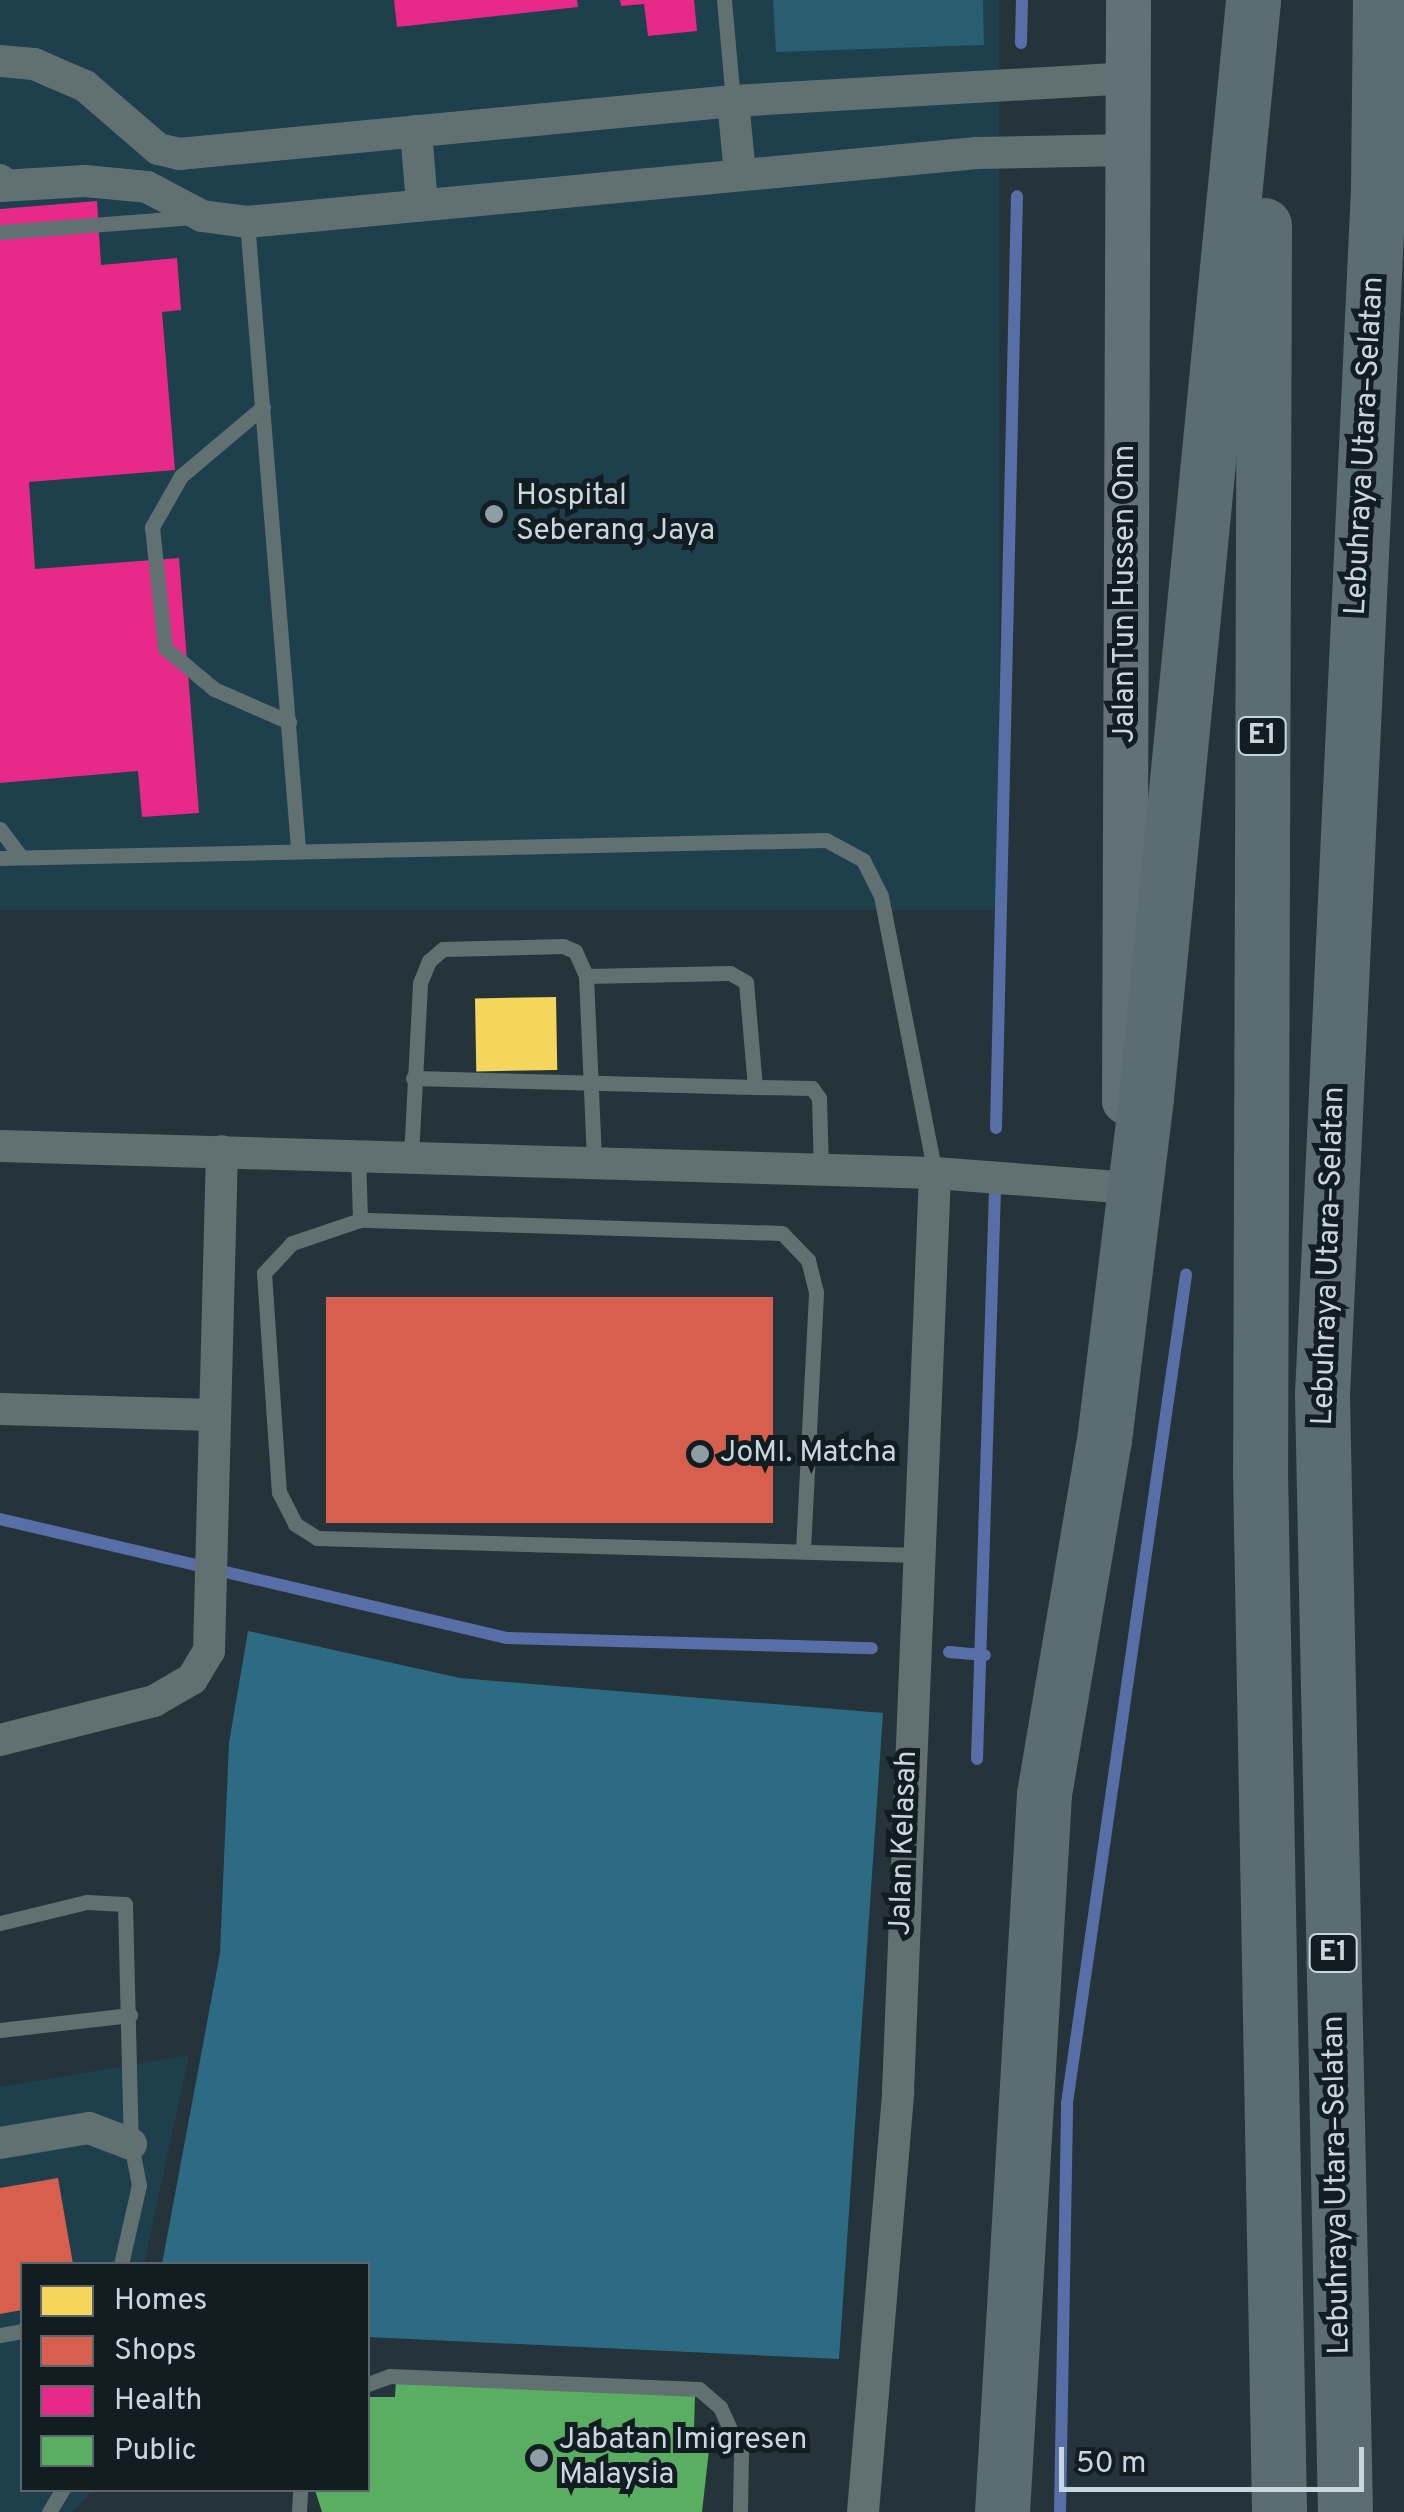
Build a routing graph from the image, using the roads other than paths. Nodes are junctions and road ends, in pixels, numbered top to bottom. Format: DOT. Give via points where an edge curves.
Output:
graph roads {
  1 [pos="724,0"];
  2 [pos="1128,0"];
  3 [pos="1252,0"];
  4 [pos="1264,0"];
  5 [pos="1380,0"];
  6 [pos="0,62"];
  7 [pos="1126,78"];
  8 [pos="733,101"];
  9 [pos="416,131"];
  10 [pos="1128,150"];
  11 [pos="740,174"];
  12 [pos="0,184"];
  13 [pos="1378,189"];
  14 [pos="422,204"];
  15 [pos="202,216"];
  16 [pos="247,222"];
  17 [pos="0,232"];
  18 [pos="263,407"];
  19 [pos="1404,420"];
  20 [pos="289,722"];
  21 [pos="0,829"];
  22 [pos="298,848"];
  23 [pos="21,857"];
  24 [pos="0,858"];
  25 [pos="586,976"];
  26 [pos="413,1078"];
  27 [pos="590,1081"];
  28 [pos="755,1086"];
  29 [pos="0,1146"];
  30 [pos="222,1151"];
  31 [pos="358,1155"];
  32 [pos="411,1156"];
  33 [pos="594,1162"];
  34 [pos="822,1169"];
  35 [pos="935,1172"];
  36 [pos="1130,1188"];
  37 [pos="360,1220"];
  38 [pos="0,1409"];
  39 [pos="212,1414"];
  40 [pos="803,1550"];
  41 [pos="917,1555"];
  42 [pos="0,1740"];
  43 [pos="0,1923"];
  44 [pos="130,2015"];
  45 [pos="0,2030"];
  46 [pos="0,2143"];
  47 [pos="131,2144"];
  48 [pos="120,2262"];
  49 [pos="370,2383"];
  50 [pos="998,2501"];
  51 [pos="740,2512"];
  52 [pos="862,2512"];
  53 [pos="1279,2512"];
  54 [pos="1344,2512"];
  1 -- 8 [label="lane"];
  2 -- 7 [label="main road, Jalan Tun Hussen Onn"];
  3 -- 36 [label="highway" via="1190,672 1146,1098"];
  4 -- 53 [label="highway, E1" via="1260,1472"];
  5 -- 13 [label="highway, Lebuhraya Utara–Selatan / E1"];
  6 -- 9 [label="street" via="34,64 85,86 158,149 179,154"];
  7 -- 8 [label="street"];
  7 -- 10 [label="main road, Jalan Tun Hussen Onn"];
  8 -- 9 [label="street"];
  8 -- 11 [label="street"];
  9 -- 14 [label="street"];
  10 -- 11 [label="street" via="977,153"];
  10 -- 36 [label="main road, Jalan Tun Hussen Onn" via="1124,1103"];
  11 -- 14 [label="street"];
  12 -- 15 [label="street" via="147,187 179,198"];
  13 -- 19 [label="highway"];
  13 -- 54 [label="highway, Lebuhraya Utara–Selatan / E1" via="1322,1394"];
  14 -- 16 [label="street"];
  15 -- 16 [label="street"];
  15 -- 17 [label="lane"];
  16 -- 18 [label="lane"];
  18 -- 20 [label="lane"];
  18 -- 20 [label="lane" via="182,476 152,527 165,648 214,689"];
  20 -- 22 [label="lane"];
  21 -- 23 [label="lane"];
  22 -- 23 [label="lane"];
  22 -- 35 [label="lane" via="826,840 862,860 881,896"];
  23 -- 24 [label="lane"];
  25 -- 26 [label="lane" via="575,950 562,946 443,949 420,983"];
  25 -- 27 [label="lane"];
  25 -- 28 [label="lane" via="730,974 746,982"];
  26 -- 27 [label="lane"];
  26 -- 32 [label="lane"];
  27 -- 28 [label="lane"];
  27 -- 33 [label="lane"];
  28 -- 34 [label="lane" via="812,1088"];
  29 -- 30 [label="street"];
  30 -- 31 [label="street"];
  30 -- 39 [label="street"];
  31 -- 32 [label="street"];
  31 -- 37 [label="lane"];
  32 -- 33 [label="street"];
  33 -- 34 [label="street"];
  34 -- 35 [label="street"];
  35 -- 36 [label="street"];
  35 -- 41 [label="street, Jalan Kelasah"];
  36 -- 50 [label="highway" via="1104,1440 1044,1794"];
  37 -- 40 [label="lane" via="782,1232 808,1260 816,1292"];
  37 -- 40 [label="lane" via="292,1243 264,1273 279,1492 296,1524 317,1538"];
  38 -- 39 [label="street"];
  39 -- 42 [label="street" via="209,1651 192,1680 154,1701"];
  40 -- 41 [label="lane"];
  41 -- 52 [label="street, Jalan Kelasah" via="898,2091"];
  43 -- 44 [label="lane" via="87,1902 125,1904"];
  44 -- 45 [label="lane"];
  44 -- 47 [label="lane"];
  46 -- 47 [label="street" via="89,2128"];
  47 -- 48 [label="lane" via="139,2185"];
  49 -- 51 [label="lane" via="390,2376 699,2389 720,2407 741,2453"];
}
